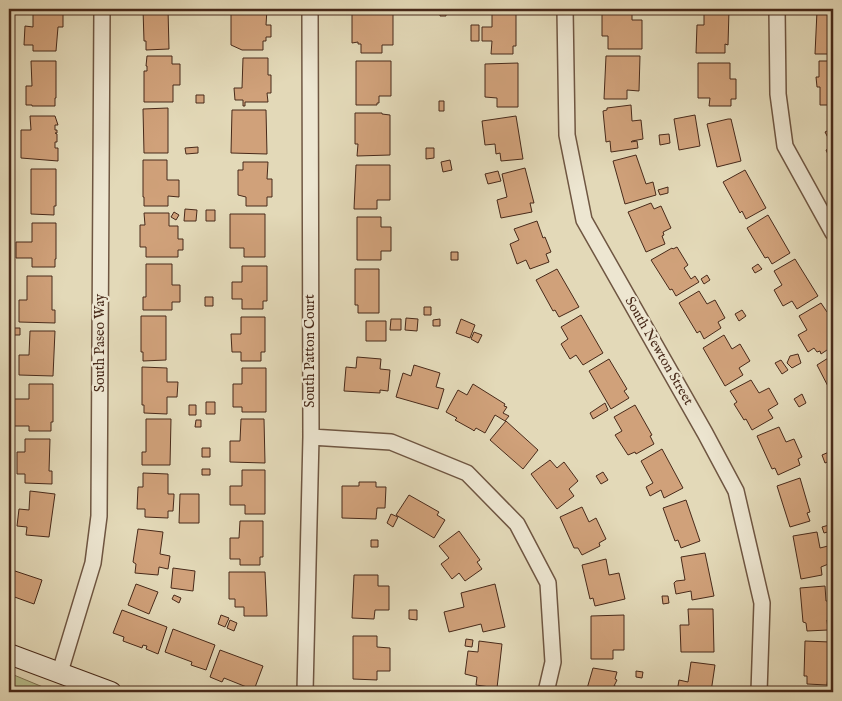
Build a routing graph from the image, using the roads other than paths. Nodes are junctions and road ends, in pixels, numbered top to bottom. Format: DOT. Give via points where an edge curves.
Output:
graph roads {
  1 [pos="102,9"];
  2 [pos="310,9"];
  3 [pos="565,9"];
  4 [pos="777,9"];
  5 [pos="833,233"];
  6 [pos="310,437"];
  7 [pos="9,654"];
  8 [pos="60,672"];
  9 [pos="111,692"];
  10 [pos="305,692"];
  11 [pos="546,692"];
  12 [pos="759,692"];
  1 -- 8 [label="street, South Paseo Way" via="99,516 93,563"];
  2 -- 6 [label="street, South Patton Court"];
  3 -- 12 [label="street, South Newton Street" via="567,135 584,220 736,491 762,603"];
  4 -- 5 [label="street" via="778,94 785,146"];
  6 -- 10 [label="street, South Patton Court"];
  6 -- 11 [label="street" via="391,442 467,472 517,524 548,583 553,662"];
  7 -- 8 [label="main road"];
  8 -- 9 [label="main road"];
}
